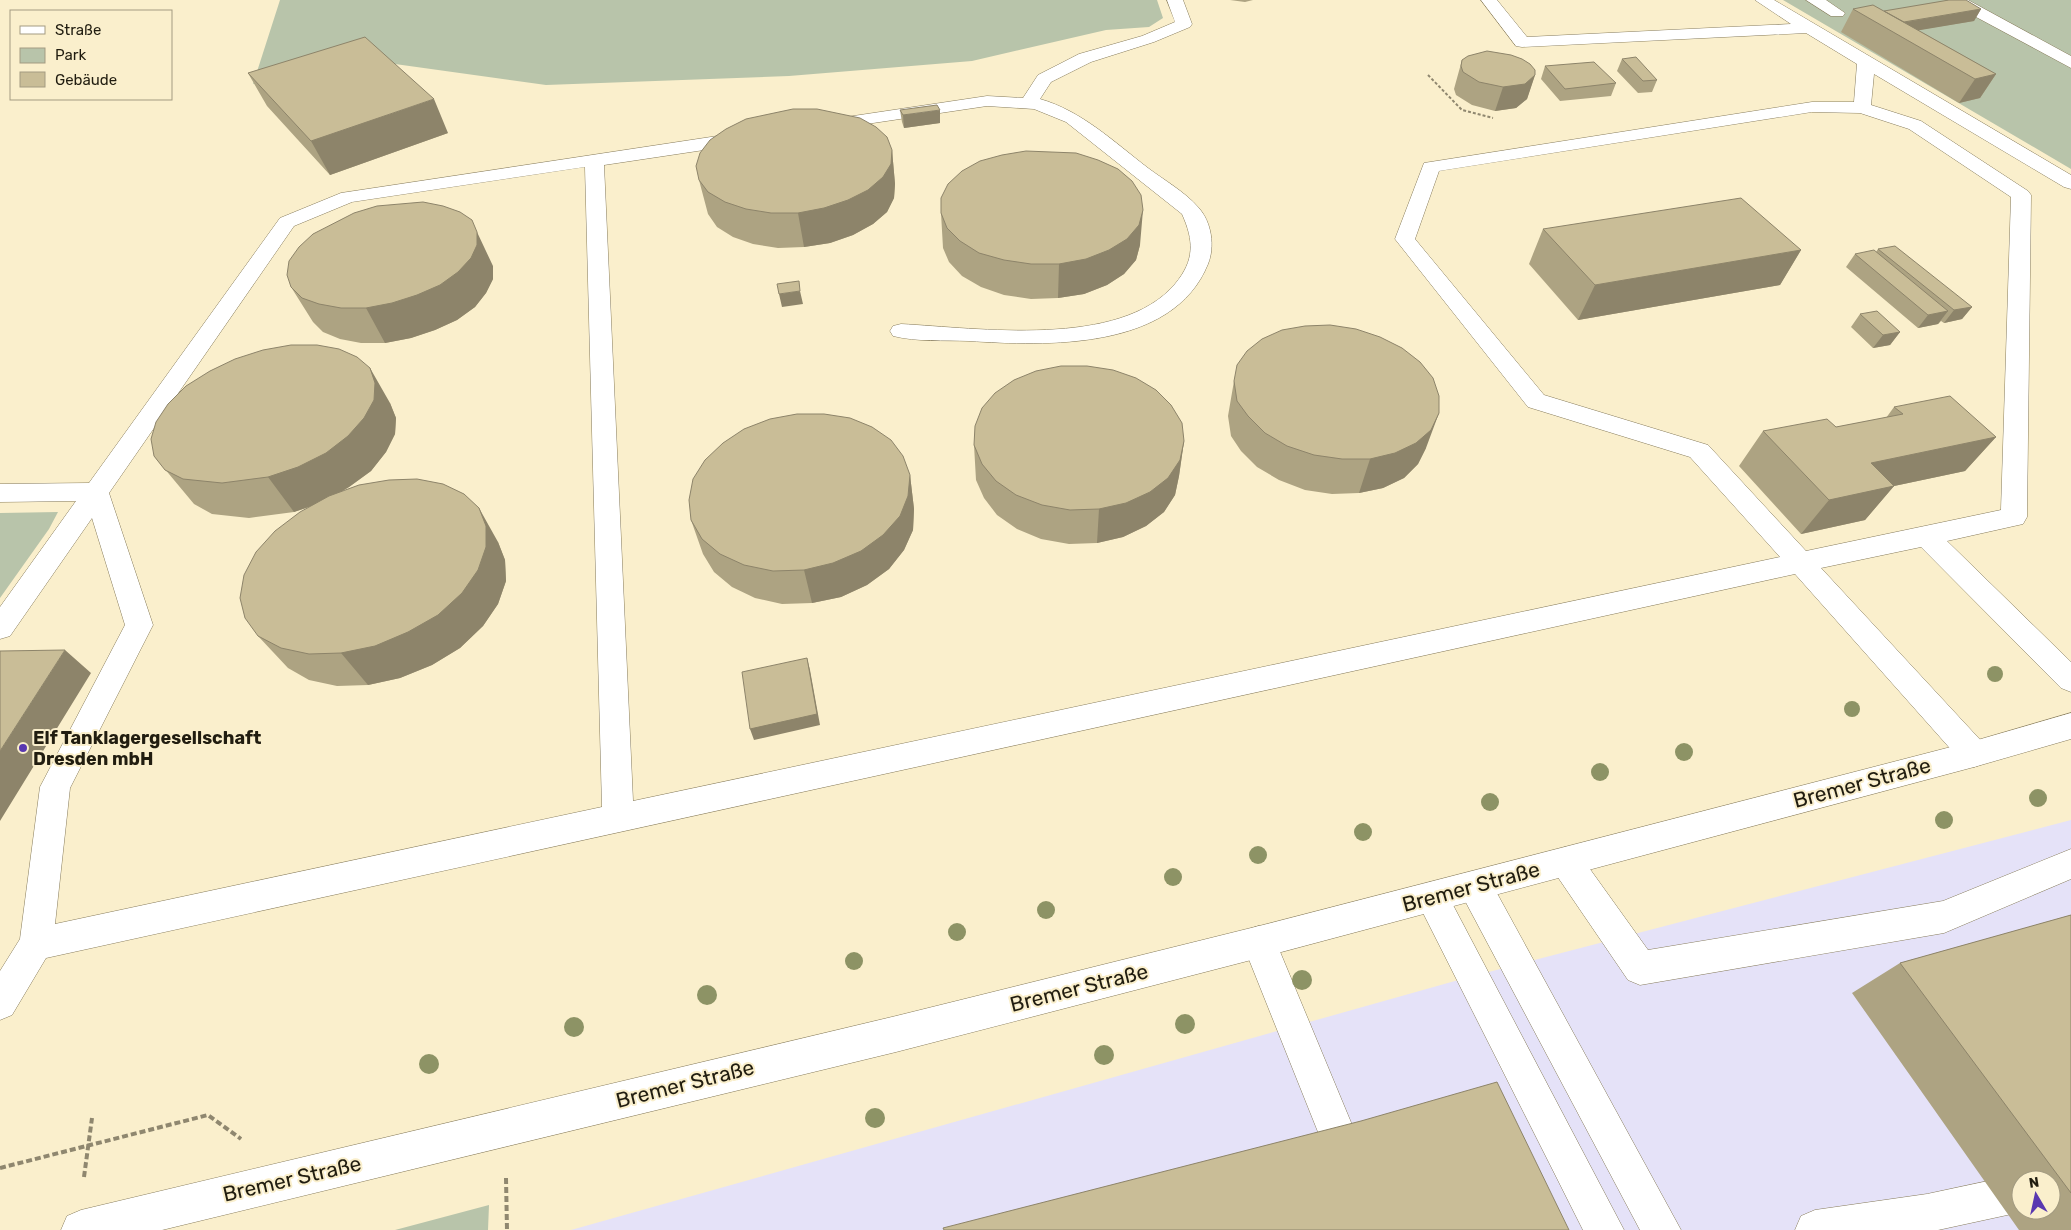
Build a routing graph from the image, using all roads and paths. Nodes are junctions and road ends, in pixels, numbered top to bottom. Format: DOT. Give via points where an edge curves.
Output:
graph roads {
  1 [pos="1174,0"];
  2 [pos="1489,0"];
  3 [pos="1763,0"];
  4 [pos="1814,0"];
  5 [pos="1956,0"];
  6 [pos="1837,13"];
  7 [pos="1810,28"];
  8 [pos="1866,62"];
  9 [pos="2071,63"];
  10 [pos="1428,75"];
  11 [pos="1029,103"];
  12 [pos="1862,108"];
  13 [pos="1498,119"];
  14 [pos="810,128"];
  15 [pos="761,135"];
  16 [pos="594,160"];
  17 [pos="2071,183"];
  18 [pos="901,331"];
  19 [pos="96,492"];
  20 [pos="0,493"];
  21 [pos="1926,536"];
  22 [pos="1799,563"];
  23 [pos="0,628"];
  24 [pos="2071,680"];
  25 [pos="2071,726"];
  26 [pos="1974,754"];
  27 [pos="618,819"];
  28 [pos="1566,862"];
  29 [pos="2071,864"];
  30 [pos="1475,886"];
  31 [pos="1431,897"];
  32 [pos="1259,942"];
  33 [pos="36,944"];
  34 [pos="0,1003"];
  35 [pos="1341,1144"];
  36 [pos="0,1168"];
  37 [pos="297,1178"];
  38 [pos="2011,1195"];
  39 [pos="81,1230"];
  40 [pos="1604,1230"];
  41 [pos="1661,1230"];
  42 [pos="1815,1230"];
  1 -- 11 [label="main road" via="1184,24 1085,58 1044,79"];
  2 -- 7 [label="main road" via="1522,42"];
  3 -- 7 [label="main road"];
  4 -- 6 [label="main road"];
  5 -- 9 [label="main road"];
  7 -- 8 [label="main road"];
  8 -- 12 [label="main road"];
  8 -- 17 [label="main road"];
  10 -- 13 [label="path" via="1462,110"];
  11 -- 14 [label="main road" via="987,101"];
  11 -- 18 [label="main road" via="1072,118 1191,211 1201,234 1201,255 1192,277 1177,295 1144,318 1099,330 1037,338"];
  12 -- 21 [label="main road" via="1915,125 2021,195 2014,517"];
  12 -- 22 [label="main road" via="1812,107 1431,167 1405,239 1536,401 1699,451"];
  15 -- 16 [label="main road"];
  16 -- 19 [label="main road" via="348,197 287,222"];
  16 -- 27 [label="main road"];
  19 -- 20 [label="main road"];
  19 -- 23 [label="main road"];
  19 -- 33 [label="main road" via="139,625 55,787"];
  21 -- 22 [label="main road"];
  21 -- 24 [label="main road"];
  22 -- 26 [label="main road"];
  22 -- 27 [label="main road"];
  25 -- 26 [label="main road, Bremer Straße"];
  26 -- 28 [label="main road, Bremer Straße"];
  27 -- 33 [label="main road"];
  28 -- 29 [label="main road" via="1640,968 1944,917"];
  28 -- 30 [label="main road, Bremer Straße"];
  30 -- 31 [label="main road, Bremer Straße"];
  30 -- 41 [label="main road"];
  31 -- 32 [label="main road, Bremer Straße"];
  31 -- 40 [label="main road"];
  32 -- 35 [label="main road"];
  32 -- 37 [label="main road, Bremer Straße"];
  33 -- 34 [label="main road"];
  36 -- 37 [label="path" via="208,1115"];
  37 -- 39 [label="main road, Bremer Straße"];
  38 -- 42 [label="main road" via="1927,1213"];
}
